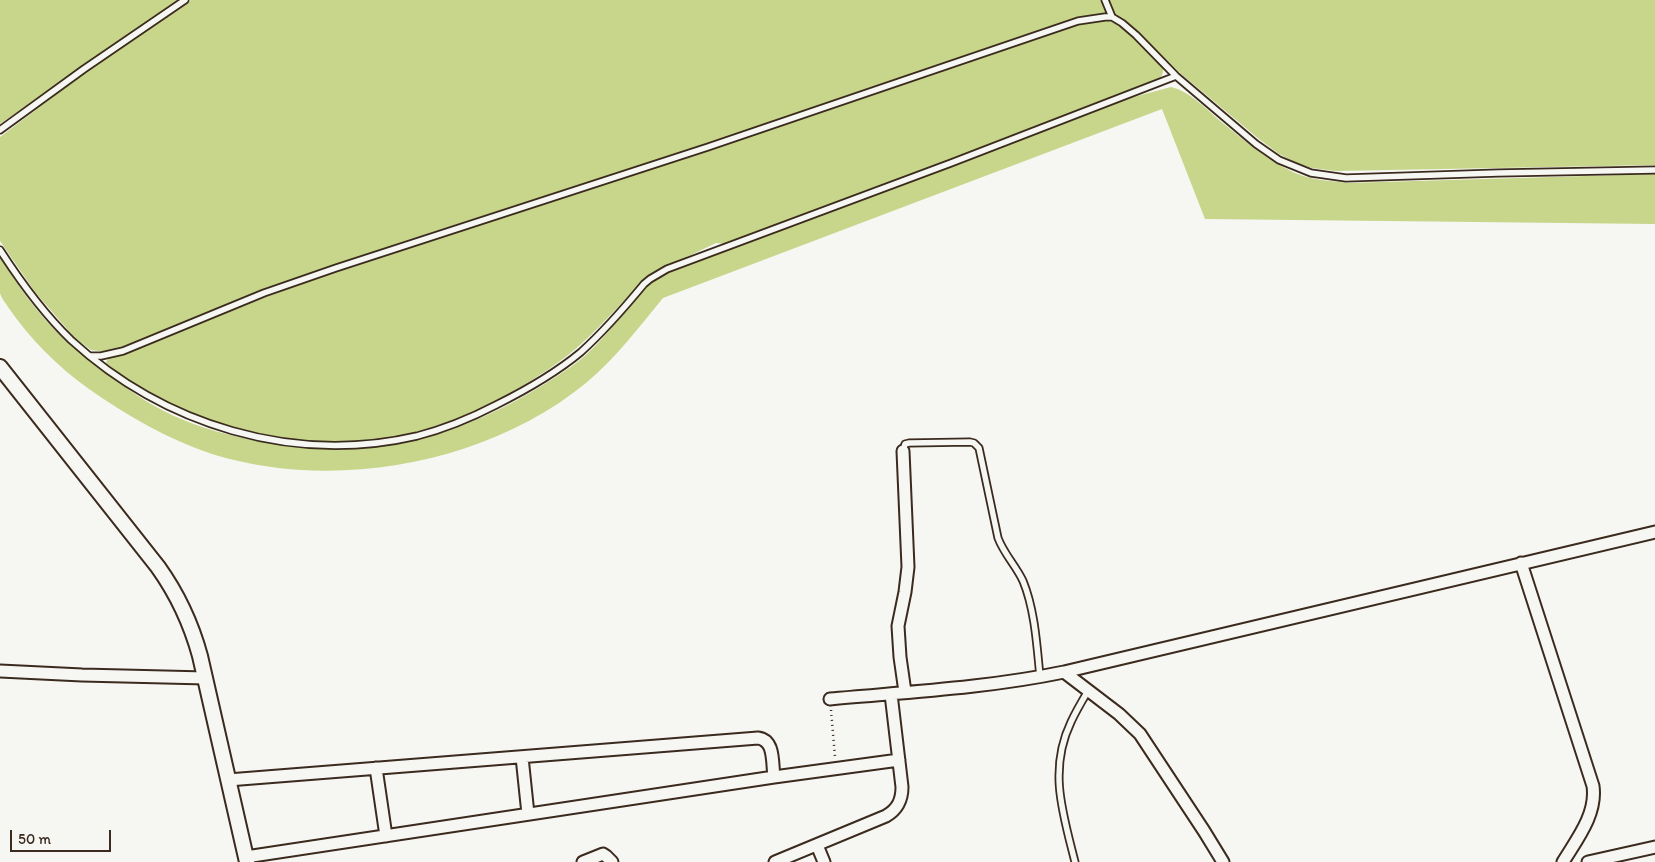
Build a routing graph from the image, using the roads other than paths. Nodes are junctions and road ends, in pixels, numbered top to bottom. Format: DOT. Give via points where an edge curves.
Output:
graph roads {
  1 [pos="186,0"];
  2 [pos="1105,0"];
  3 [pos="1112,18"];
  4 [pos="1176,76"];
  5 [pos="0,130"];
  6 [pos="1655,170"];
  7 [pos="0,250"];
  8 [pos="91,356"];
  9 [pos="0,367"];
  10 [pos="903,451"];
  11 [pos="1655,532"];
  12 [pos="1521,563"];
  13 [pos="0,671"];
  14 [pos="1064,672"];
  15 [pos="1040,677"];
  16 [pos="206,678"];
  17 [pos="1088,691"];
  18 [pos="905,692"];
  19 [pos="891,694"];
  20 [pos="830,699"];
  21 [pos="522,757"];
  22 [pos="899,760"];
  23 [pos="376,768"];
  24 [pos="774,777"];
  25 [pos="228,780"];
  26 [pos="528,814"];
  27 [pos="386,836"];
  28 [pos="817,845"];
  29 [pos="1655,847"];
  30 [pos="247,860"];
  31 [pos="583,862"];
  32 [pos="612,862"];
  33 [pos="775,862"];
  34 [pos="824,862"];
  35 [pos="1075,862"];
  36 [pos="1223,862"];
  37 [pos="1563,862"];
  38 [pos="1588,862"];
  1 -- 5 [label="lane"];
  2 -- 3 [label="lane"];
  3 -- 4 [label="lane" via="1127,26"];
  3 -- 8 [label="lane" via="1078,21 336,268 264,293 116,353"];
  4 -- 6 [label="lane" via="1267,152 1311,173 1346,178"];
  4 -- 8 [label="lane" via="951,164 667,269 650,278 570,361 497,404 419,435 399,440 335,445 240,434 167,406 126,383"];
  7 -- 8 [label="lane" via="53,321"];
  9 -- 16 [label="street" via="170,584 188,618"];
  10 -- 15 [label="lane" via="909,443 970,442 979,448 1000,545 1024,582 1034,626"];
  10 -- 18 [label="street" via="908,566 898,626"];
  11 -- 12 [label="street"];
  12 -- 14 [label="street"];
  12 -- 37 [label="street" via="1594,786 1595,796 1589,817"];
  13 -- 16 [label="street"];
  14 -- 15 [label="street"];
  14 -- 17 [label="street"];
  15 -- 18 [label="street"];
  16 -- 25 [label="street"];
  17 -- 35 [label="lane" via="1067,731 1058,774 1062,810"];
  17 -- 36 [label="street" via="1140,734"];
  18 -- 19 [label="street"];
  19 -- 20 [label="street"];
  19 -- 22 [label="street"];
  21 -- 23 [label="street"];
  21 -- 24 [label="street" via="762,738 770,745"];
  21 -- 26 [label="street"];
  22 -- 24 [label="street"];
  22 -- 28 [label="street" via="902,794 895,809 886,816"];
  23 -- 25 [label="street"];
  23 -- 27 [label="street"];
  24 -- 26 [label="street"];
  25 -- 30 [label="street"];
  26 -- 27 [label="street"];
  27 -- 30 [label="street"];
  28 -- 33 [label="street"];
  28 -- 34 [label="street"];
  29 -- 38 [label="street"];
  31 -- 32 [label="street" via="603,854"];
}
